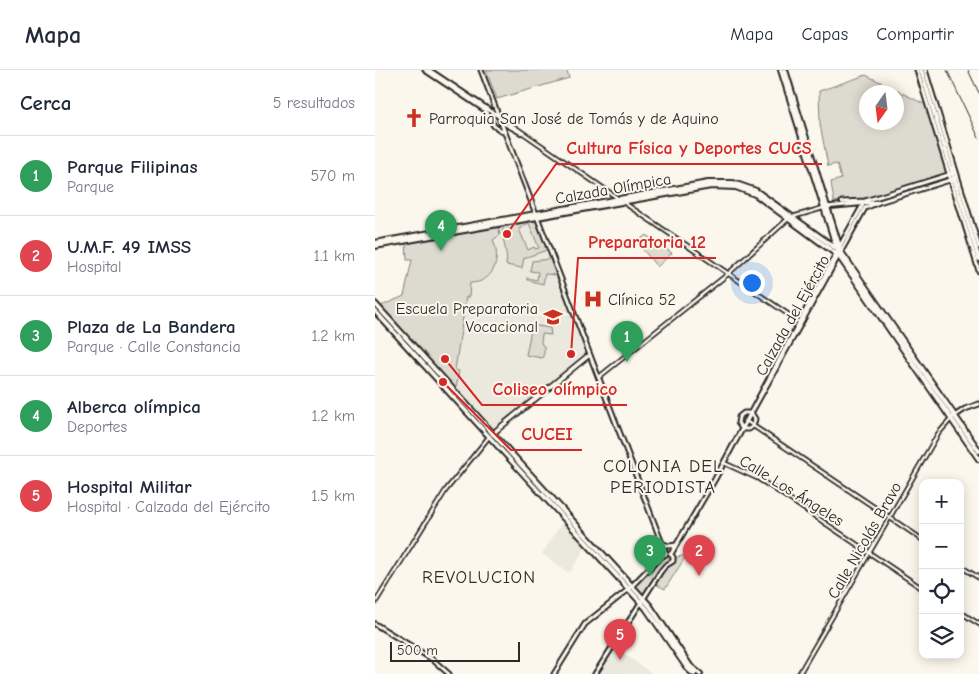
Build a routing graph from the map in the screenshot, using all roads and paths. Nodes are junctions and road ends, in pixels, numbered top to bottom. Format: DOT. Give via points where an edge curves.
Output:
graph roads {
  1 [pos="425,70"];
  2 [pos="429,70"];
  3 [pos="481,70"];
  4 [pos="781,70"];
  5 [pos="785,70"];
  6 [pos="917,70"];
  7 [pos="923,70"];
  8 [pos="440,78"];
  9 [pos="789,85"];
  10 [pos="788,96"];
  11 [pos="493,102"];
  12 [pos="487,109"];
  13 [pos="499,116"];
  14 [pos="490,118"];
  15 [pos="501,122"];
  16 [pos="504,132"];
  17 [pos="527,136"];
  18 [pos="954,176"];
  19 [pos="621,201"];
  20 [pos="879,202"];
  21 [pos="864,203"];
  22 [pos="847,205"];
  23 [pos="824,206"];
  24 [pos="537,216"];
  25 [pos="790,218"];
  26 [pos="854,220"];
  27 [pos="375,245"];
  28 [pos="979,247"];
  29 [pos="839,254"];
  30 [pos="979,259"];
  31 [pos="979,271"];
  32 [pos="728,274"];
  33 [pos="375,304"];
  34 [pos="375,311"];
  35 [pos="800,322"];
  36 [pos="590,354"];
  37 [pos="599,378"];
  38 [pos="979,404"];
  39 [pos="463,405"];
  40 [pos="750,413"];
  41 [pos="953,417"];
  42 [pos="746,421"];
  43 [pos="753,426"];
  44 [pos="742,428"];
  45 [pos="491,435"];
  46 [pos="979,451"];
  47 [pos="979,459"];
  48 [pos="723,462"];
  49 [pos="890,518"];
  50 [pos="919,537"];
  51 [pos="663,544"];
  52 [pos="677,544"];
  53 [pos="869,553"];
  54 [pos="669,554"];
  55 [pos="964,569"];
  56 [pos="979,578"];
  57 [pos="919,586"];
  58 [pos="631,588"];
  59 [pos="641,600"];
  60 [pos="375,603"];
  61 [pos="963,614"];
  62 [pos="375,624"];
  63 [pos="979,624"];
  64 [pos="430,652"];
  65 [pos="427,656"];
  66 [pos="449,674"];
  67 [pos="554,674"];
  68 [pos="595,674"];
  69 [pos="695,674"];
  70 [pos="700,674"];
  71 [pos="799,674"];
  1 -- 8 [label="main road"];
  2 -- 8 [label="main road"];
  3 -- 11 [label="main road"];
  4 -- 10 [label="main road"];
  5 -- 9 [label="main road"];
  6 -- 18 [label="main road"];
  7 -- 18 [label="main road"];
  8 -- 12 [label="main road"];
  8 -- 14 [label="main road" via="485,110"];
  9 -- 10 [label="main road"];
  9 -- 23 [label="main road"];
  10 -- 23 [label="main road"];
  11 -- 12 [label="main road"];
  11 -- 13 [label="main road"];
  12 -- 13 [label="main road"];
  13 -- 15 [label="main road"];
  13 -- 17 [label="street"];
  14 -- 15 [label="main road"];
  14 -- 16 [label="main road" via="496,128"];
  15 -- 16 [label="main road"];
  15 -- 17 [label="street"];
  16 -- 24 [label="main road"];
  17 -- 19 [label="street"];
  18 -- 20 [label="main road"];
  18 -- 21 [label="main road"];
  18 -- 28 [label="main road"];
  18 -- 30 [label="main road"];
  18 -- 31 [label="main road"];
  19 -- 24 [label="main road, Calzada Olímpica"];
  19 -- 25 [label="main road, Calzada Olímpica" via="724,182 756,191"];
  19 -- 32 [label="street"];
  20 -- 21 [label="main road"];
  20 -- 29 [label="main road, Calzada del Ejército" via="865,208"];
  21 -- 22 [label="main road"];
  21 -- 23 [label="main road"];
  21 -- 26 [label="main road, Calzada del Ejército"];
  22 -- 23 [label="main road"];
  22 -- 26 [label="main road" via="856,208"];
  23 -- 25 [label="street"];
  23 -- 29 [label="main road"];
  24 -- 27 [label="main road, Calzada Olímpica"];
  24 -- 36 [label="main road"];
  25 -- 29 [label="main road, Calzada Olímpica"];
  25 -- 32 [label="street"];
  26 -- 29 [label="main road, Calzada del Ejército"];
  29 -- 35 [label="main road, Calzada del Ejército"];
  29 -- 35 [label="main road, Calzada del Ejército"];
  29 -- 41 [label="main road"];
  29 -- 41 [label="main road" via="847,261"];
  32 -- 35 [label="street"];
  32 -- 37 [label="street"];
  33 -- 39 [label="main road"];
  34 -- 39 [label="main road"];
  35 -- 40 [label="main road, Calzada del Ejército"];
  36 -- 37 [label="main road"];
  36 -- 45 [label="street"];
  37 -- 51 [label="main road"];
  38 -- 41 [label="main road"];
  39 -- 45 [label="main road"];
  40 -- 42 [label="main road, Calzada del Ejército"];
  40 -- 43 [label="main road" via="755,419"];
  40 -- 44 [label="main road" via="739,417"];
  41 -- 46 [label="main road"];
  41 -- 47 [label="main road"];
  41 -- 49 [label="street, Calle Nicolás Bravo" via="938,434"];
  42 -- 43 [label="street"];
  42 -- 44 [label="main road, Calzada del Ejército"];
  43 -- 44 [label="main road"];
  43 -- 49 [label="street"];
  44 -- 48 [label="main road, Calzada del Ejército"];
  45 -- 58 [label="main road"];
  45 -- 60 [label="street" via="446,490"];
  48 -- 52 [label="main road, Calzada del Ejército"];
  48 -- 53 [label="street, Calle Los Ángeles" via="757,478"];
  49 -- 50 [label="street"];
  49 -- 53 [label="street, Calle Nicolás Bravo"];
  51 -- 52 [label="main road"];
  51 -- 54 [label="main road"];
  52 -- 54 [label="main road, Calzada del Ejército"];
  53 -- 57 [label="street, Calle Los Ángeles"];
  53 -- 71 [label="street, Calle Nicolás Bravo"];
  54 -- 58 [label="main road" via="659,558"];
  54 -- 59 [label="main road, Calzada del Ejército" via="673,561 663,567"];
  55 -- 56 [label="street"];
  58 -- 59 [label="main road"];
  58 -- 67 [label="main road" via="585,624"];
  59 -- 68 [label="main road, Calzada del Ejército"];
  59 -- 69 [label="main road" via="688,669"];
  59 -- 70 [label="main road" via="653,611 690,666"];
  61 -- 63 [label="street"];
  62 -- 65 [label="main road"];
  64 -- 65 [label="main road"];
  65 -- 66 [label="main road"];
}
